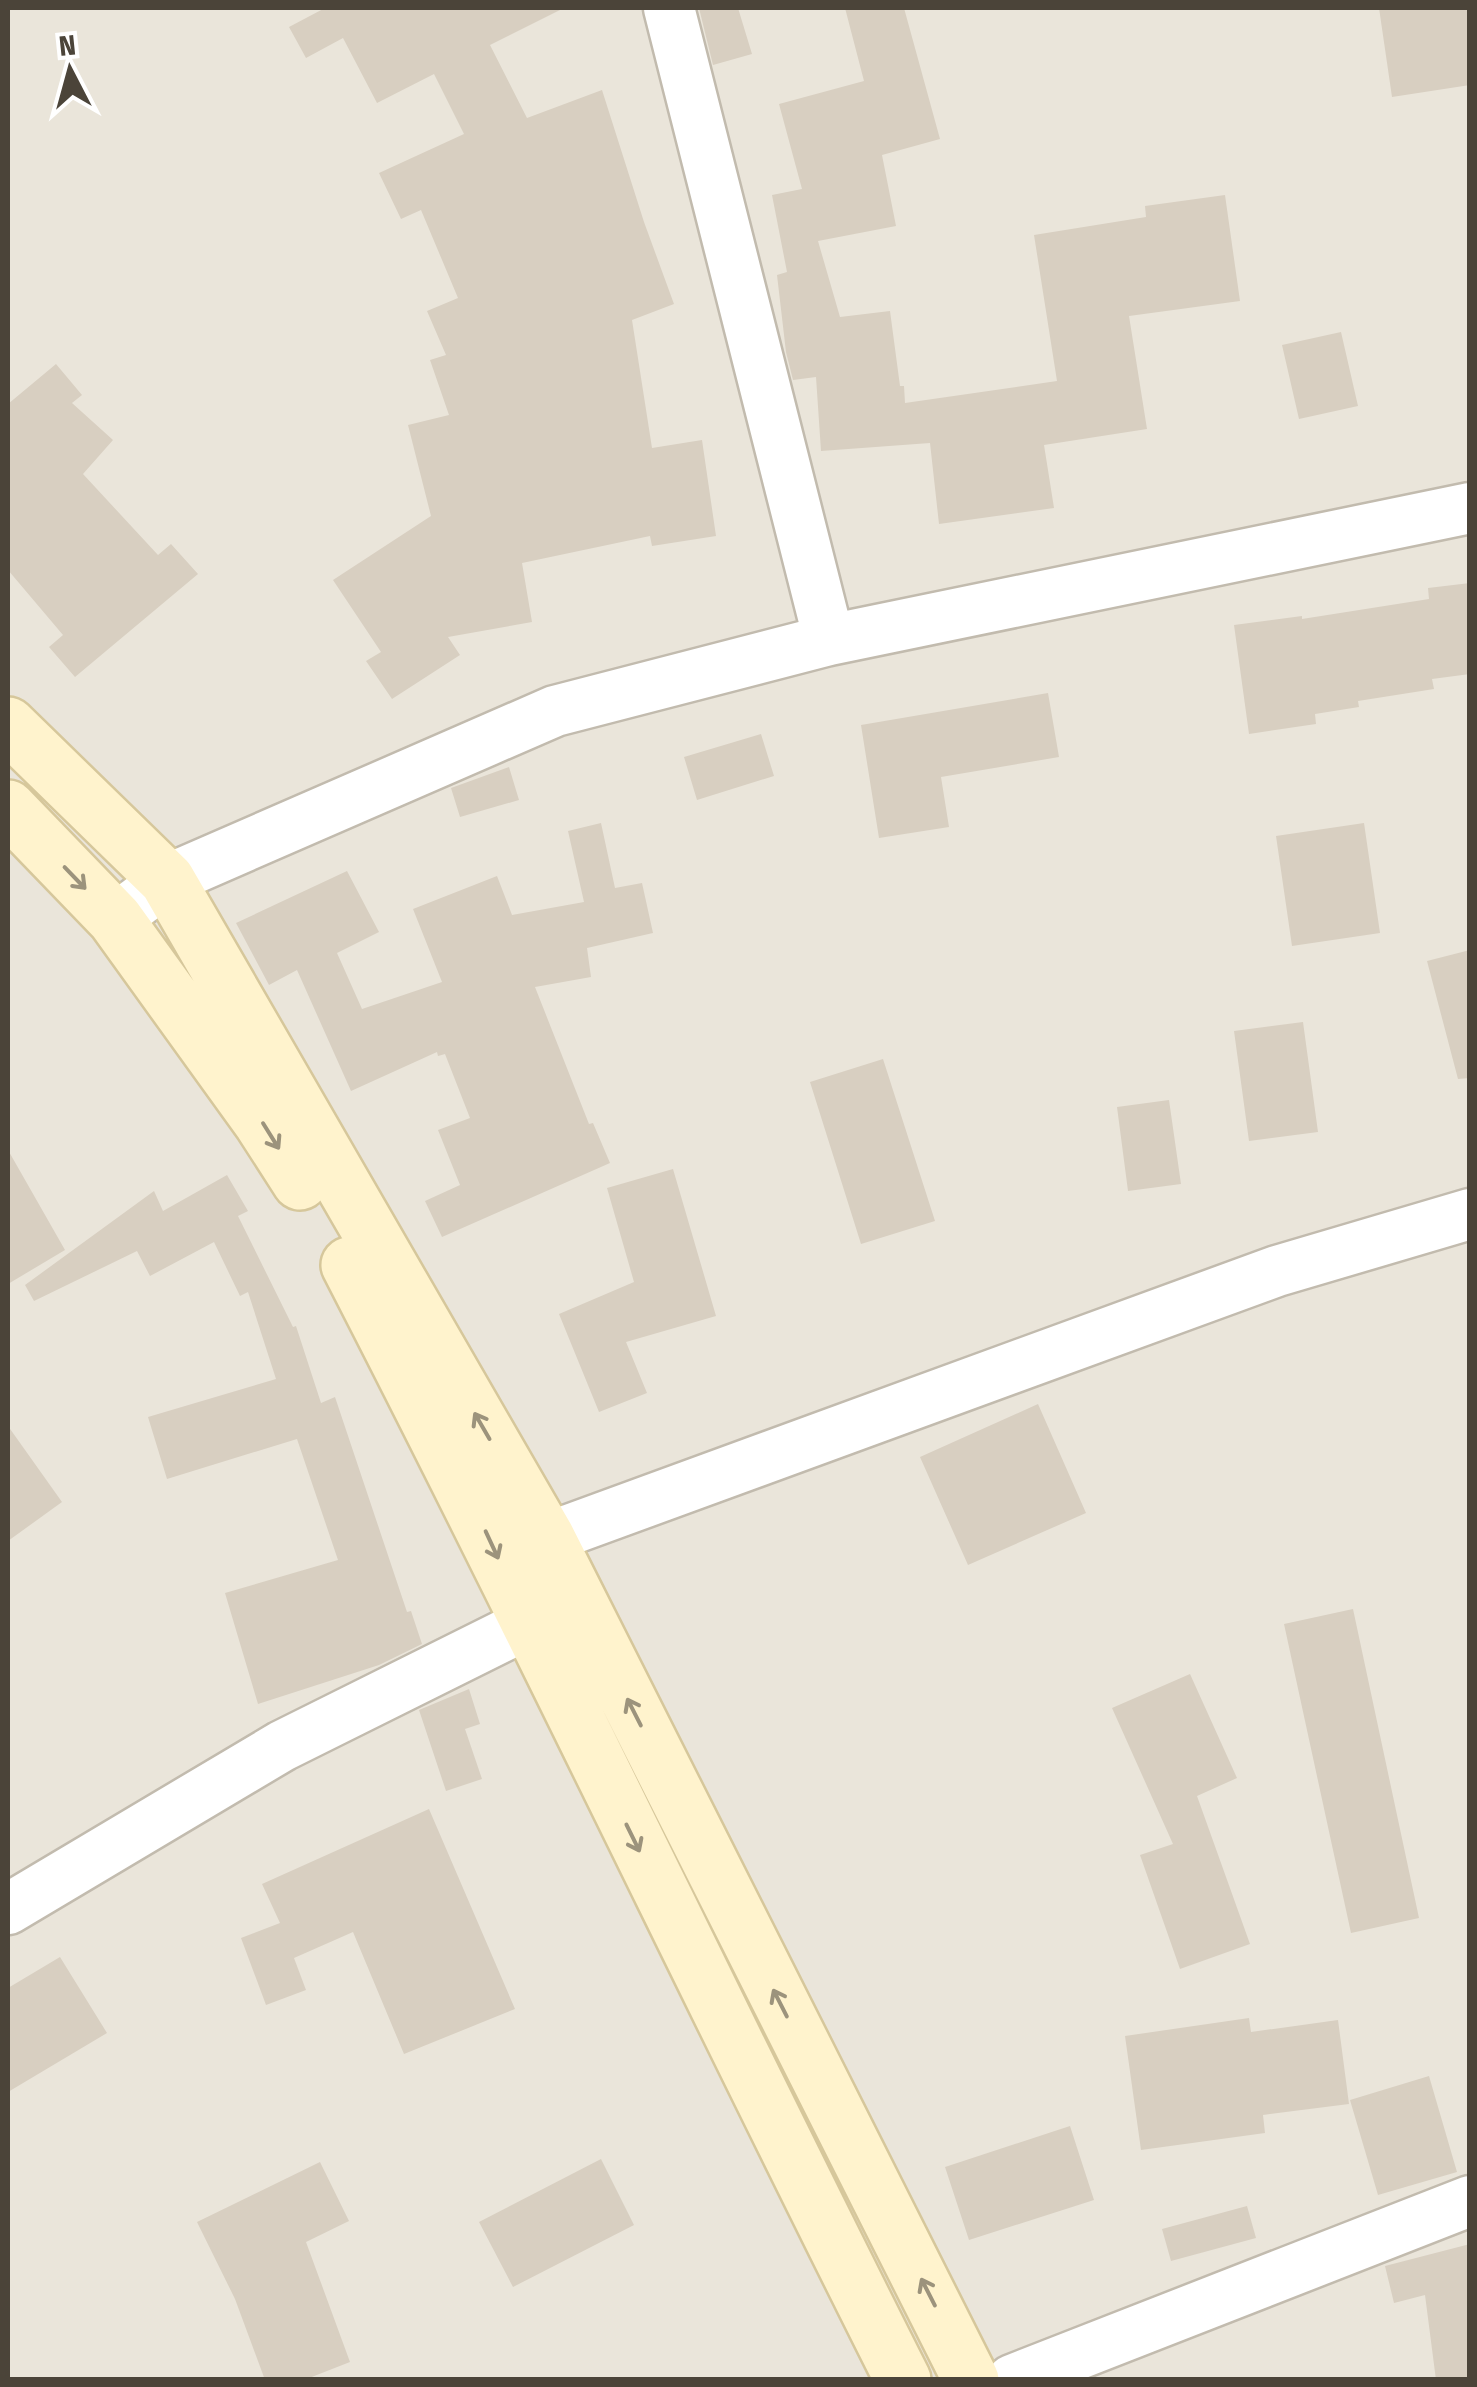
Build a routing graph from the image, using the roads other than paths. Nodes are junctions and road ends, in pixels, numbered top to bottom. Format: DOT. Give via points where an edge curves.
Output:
graph roads {
  1 [pos="669,8"];
  2 [pos="1470,508"];
  3 [pos="829,640"];
  4 [pos="8,725"];
  5 [pos="8,808"];
  6 [pos="166,880"];
  7 [pos="115,919"];
  8 [pos="1470,1214"];
  9 [pos="547,1538"];
  10 [pos="530,1623"];
  11 [pos="8,1909"];
  12 [pos="1470,2201"];
  13 [pos="903,2380"];
  14 [pos="971,2380"];
  15 [pos="1012,2380"];
  1 -- 3 [label="street"];
  2 -- 3 [label="street"];
  3 -- 6 [label="street" via="555,711"];
  4 -- 6 [label="street"];
  5 -- 7 [label="street, one-way"];
  6 -- 7 [label="street"];
  9 -- 6 [label="street, one-way"];
  7 -- 10 [label="street, one-way" via="262,1122 331,1232"];
  8 -- 9 [label="street" via="1278,1271"];
  14 -- 9 [label="street, one-way"];
  10 -- 11 [label="street" via="282,1746"];
  10 -- 13 [label="street, one-way"];
  12 -- 15 [label="street"];
}
